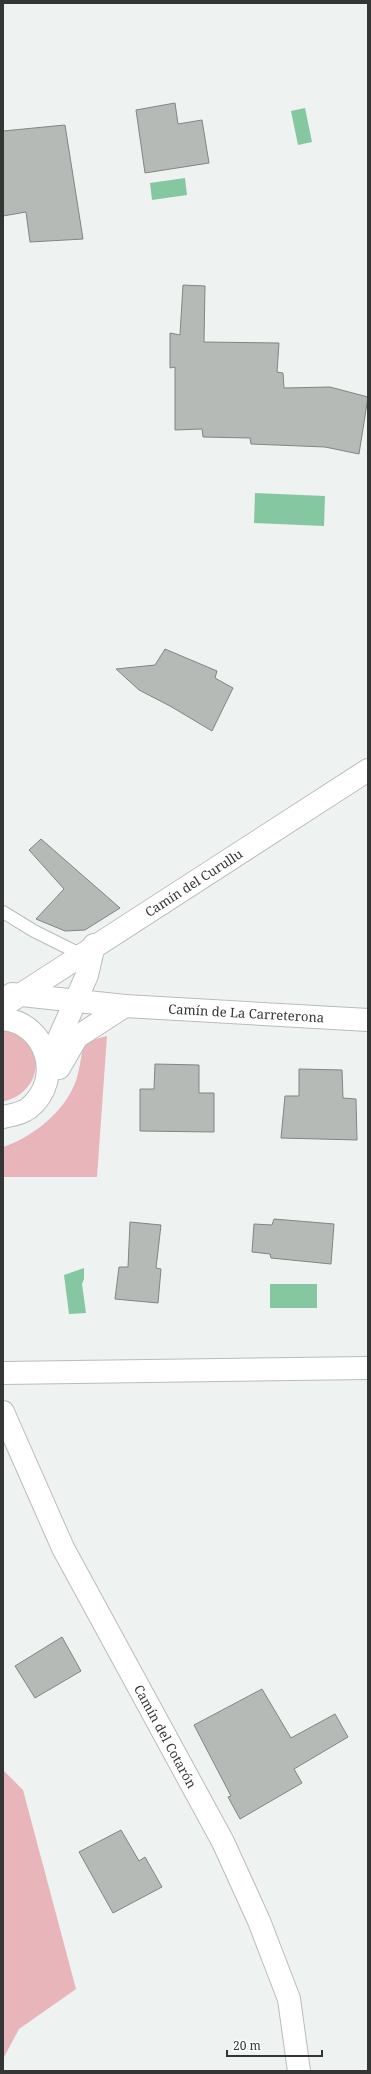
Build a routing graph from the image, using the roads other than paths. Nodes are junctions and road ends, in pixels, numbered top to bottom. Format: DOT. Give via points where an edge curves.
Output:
graph roads {
  1 [pos="368,770"];
  2 [pos="3,912"];
  3 [pos="87,950"];
  4 [pos="87,975"];
  5 [pos="8,998"];
  6 [pos="76,1000"];
  7 [pos="125,1006"];
  8 [pos="3,1019"];
  9 [pos="368,1020"];
  10 [pos="47,1057"];
  11 [pos="44,1089"];
  12 [pos="7,1118"];
  13 [pos="368,1368"];
  14 [pos="3,1374"];
  15 [pos="3,1412"];
  16 [pos="299,2071"];
  1 -- 3 [label="street, Camín del Curullu"];
  2 -- 3 [label="lane" via="34,931"];
  3 -- 4 [label="street"];
  3 -- 5 [label="street, Camín del Curullu"];
  4 -- 6 [label="street"];
  4 -- 7 [label="street, Camín de La Carreterona" via="101,992"];
  5 -- 6 [label="street, Camín de La Carreterona"];
  5 -- 10 [label="street"];
  6 -- 7 [label="street, Camín de La Carreterona"];
  6 -- 10 [label="street"];
  7 -- 9 [label="street, Camín de La Carreterona"];
  7 -- 11 [label="street" via="77,1037"];
  8 -- 10 [label="street" via="12,1020 26,1027 38,1038"];
  10 -- 11 [label="street" via="48,1077"];
  11 -- 12 [label="street" via="28,1109"];
  13 -- 14 [label="street"];
  15 -- 16 [label="street, Camín del Cotarón" via="63,1548 224,1842 259,1921 289,1999"];
}
